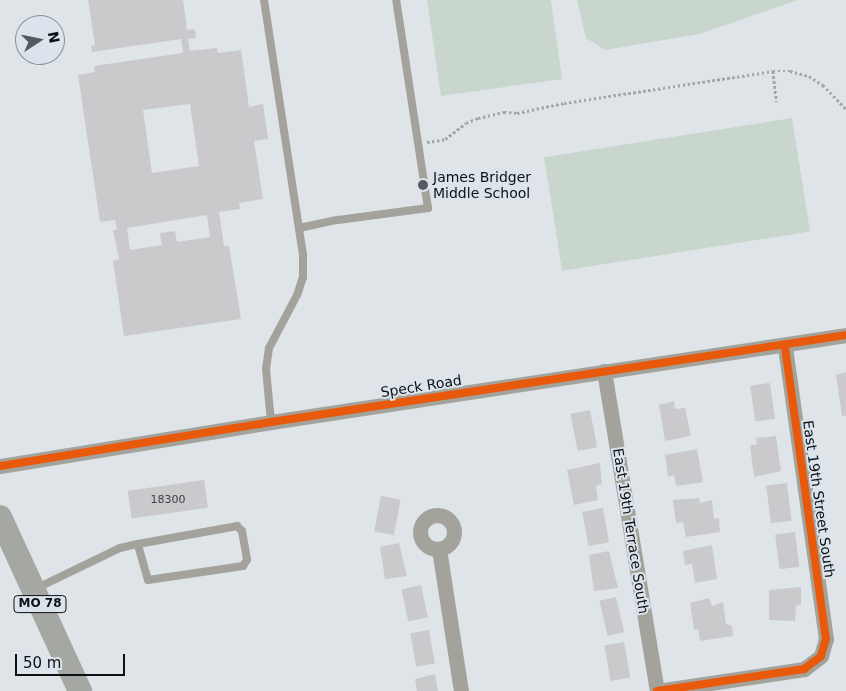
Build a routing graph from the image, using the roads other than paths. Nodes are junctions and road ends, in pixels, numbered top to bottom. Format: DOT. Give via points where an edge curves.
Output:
graph roads {
  1 [pos="264,0"];
  2 [pos="396,0"];
  3 [pos="299,228"];
  4 [pos="846,336"];
  5 [pos="785,346"];
  6 [pos="604,372"];
  7 [pos="271,422"];
  8 [pos="0,466"];
  9 [pos="0,517"];
  10 [pos="138,544"];
  11 [pos="439,549"];
  12 [pos="34,590"];
  13 [pos="80,691"];
  14 [pos="461,691"];
  15 [pos="657,691"];
  1 -- 3 [label="lane"];
  2 -- 3 [label="lane" via="428,208"];
  3 -- 7 [label="lane" via="303,277 297,295 273,337 267,362"];
  4 -- 5 [label="street, Speck Road"];
  5 -- 6 [label="street, Speck Road"];
  5 -- 15 [label="street, East 19th Street South" via="826,639 821,656 804,668"];
  6 -- 7 [label="street, Speck Road"];
  6 -- 15 [label="street, East 19th Terrace South"];
  7 -- 8 [label="street, Speck Road"];
  9 -- 12 [label="main road, MO 78"];
  10 -- 10 [label="lane" via="237,526 242,531 247,560 243,566 148,580"];
  10 -- 12 [label="lane" via="120,548"];
  11 -- 14 [label="street"];
  12 -- 13 [label="main road, MO 78"];
}
